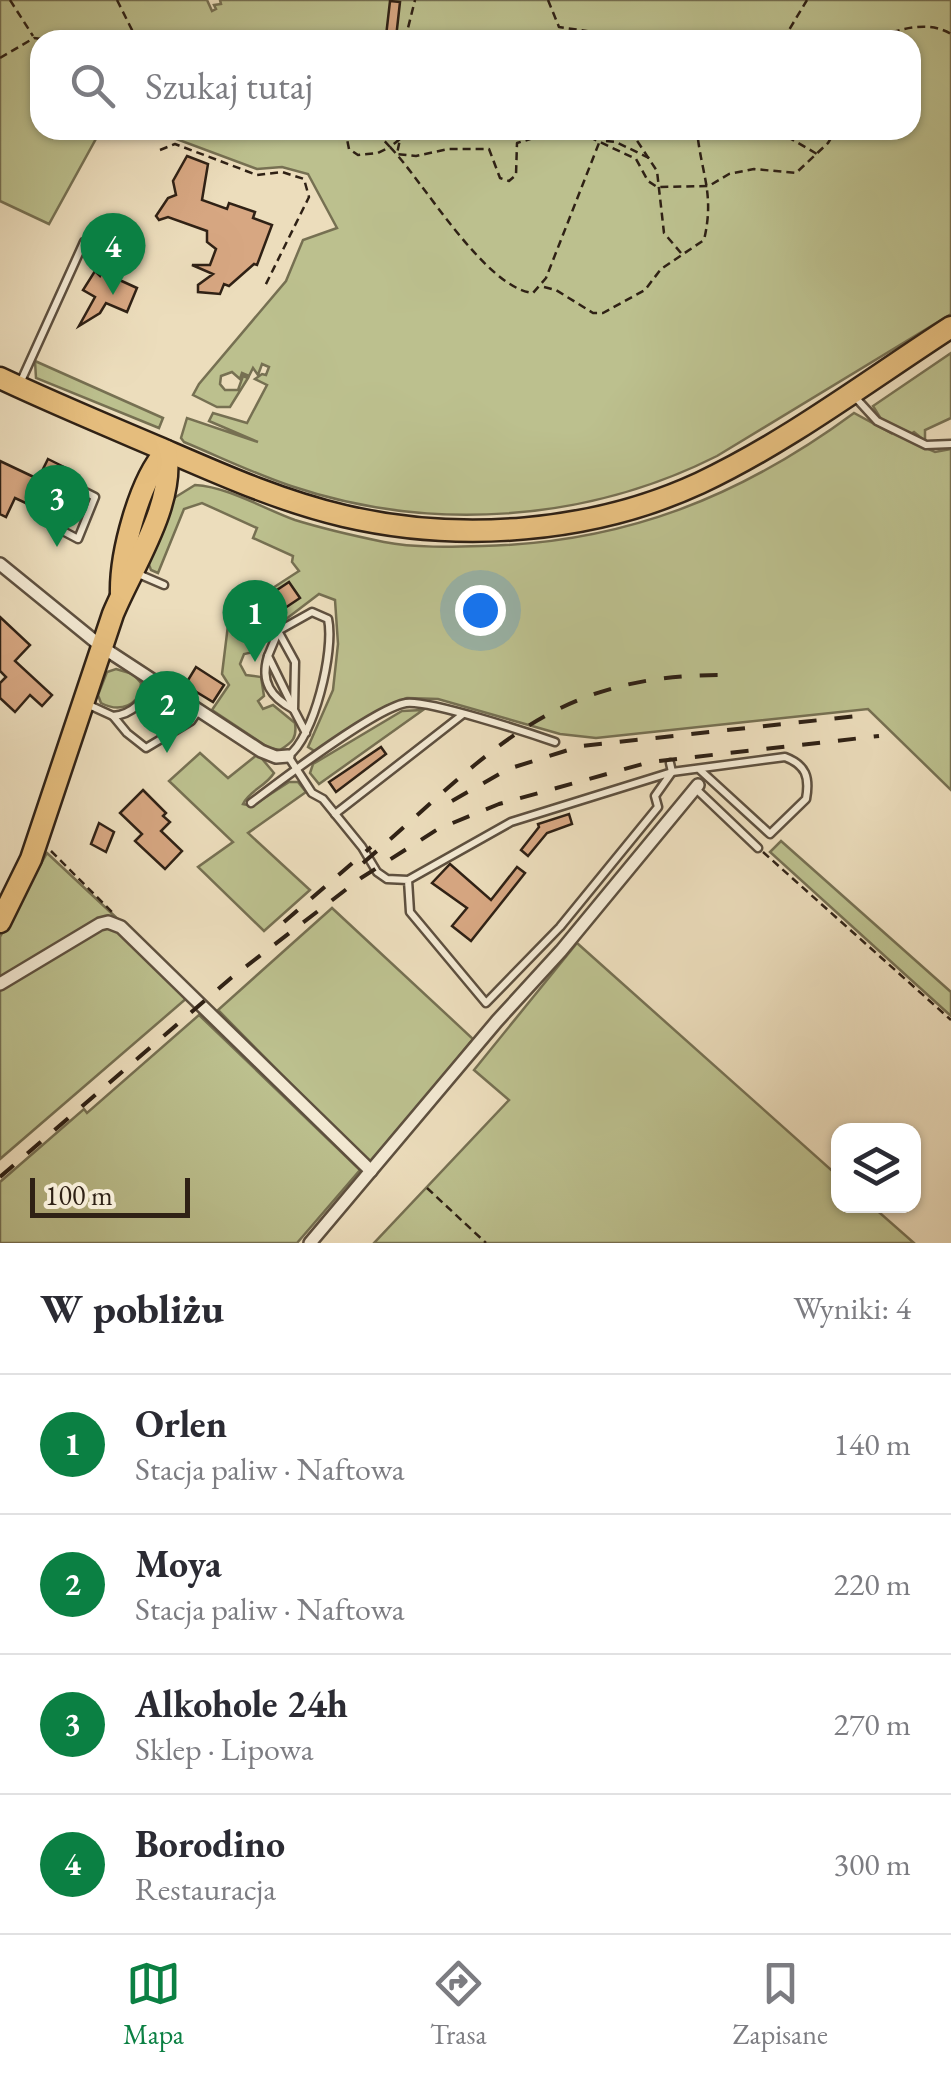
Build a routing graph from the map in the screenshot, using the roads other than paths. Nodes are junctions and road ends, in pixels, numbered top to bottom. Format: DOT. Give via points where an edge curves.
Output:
graph roads {
  1 [pos="84,242"];
  2 [pos="951,327"];
  3 [pos="9,382"];
  4 [pos="851,392"];
  5 [pos="97,421"];
  6 [pos="951,444"];
  7 [pos="166,451"];
  8 [pos="226,477"];
  9 [pos="143,494"];
  10 [pos="159,509"];
  11 [pos="78,539"];
  12 [pos="3,572"];
  13 [pos="135,572"];
  14 [pos="164,585"];
  15 [pos="121,596"];
  16 [pos="278,631"];
  17 [pos="102,647"];
  18 [pos="268,656"];
  19 [pos="155,680"];
  20 [pos="84,702"];
  21 [pos="139,706"];
  22 [pos="198,710"];
  23 [pos="294,710"];
  24 [pos="462,715"];
  25 [pos="113,716"];
  26 [pos="306,732"];
  27 [pos="169,736"];
  28 [pos="556,742"];
  29 [pos="288,756"];
  30 [pos="670,764"];
  31 [pos="296,769"];
  32 [pos="699,769"];
  33 [pos="687,770"];
  34 [pos="672,772"];
  35 [pos="697,786"];
  36 [pos="251,803"];
  37 [pos="334,814"];
  38 [pos="758,848"];
  39 [pos="408,880"];
  40 [pos="0,922"];
  41 [pos="0,984"];
  42 [pos="370,1172"];
  43 [pos="310,1243"];
  1 -- 3 [label="lane"];
  2 -- 4 [label="main road"];
  3 -- 5 [label="main road"];
  4 -- 6 [label="lane" via="877,421 926,445"];
  4 -- 8 [label="main road" via="692,486 560,523 475,530 392,524 300,504"];
  5 -- 7 [label="main road"];
  5 -- 9 [label="main road" via="139,456"];
  7 -- 8 [label="main road"];
  7 -- 9 [label="main road"];
  7 -- 10 [label="main road"];
  8 -- 10 [label="main road" via="182,476"];
  9 -- 15 [label="main road" via="120,570"];
  10 -- 13 [label="main road"];
  11 -- 11 [label="lane" via="95,497 79,489 61,530"];
  12 -- 17 [label="street"];
  13 -- 14 [label="lane"];
  13 -- 15 [label="main road"];
  15 -- 17 [label="main road"];
  16 -- 18 [label="lane"];
  16 -- 23 [label="lane" via="294,662"];
  16 -- 26 [label="lane" via="312,612 328,619 326,671"];
  17 -- 19 [label="street"];
  17 -- 20 [label="main road"];
  18 -- 23 [label="lane"];
  18 -- 23 [label="lane" via="263,673 274,698"];
  19 -- 21 [label="lane"];
  19 -- 22 [label="street"];
  20 -- 25 [label="lane"];
  20 -- 40 [label="main road" via="31,859"];
  21 -- 25 [label="lane"];
  21 -- 27 [label="lane"];
  22 -- 27 [label="lane"];
  22 -- 29 [label="street" via="261,750"];
  23 -- 26 [label="lane"];
  24 -- 28 [label="lane"];
  24 -- 31 [label="lane" via="408,703 389,709"];
  24 -- 37 [label="lane"];
  25 -- 27 [label="lane" via="146,748"];
  26 -- 29 [label="lane"];
  29 -- 31 [label="lane"];
  30 -- 34 [label="lane"];
  31 -- 36 [label="lane"];
  31 -- 37 [label="lane"];
  32 -- 32 [label="lane" via="785,757 806,773 806,799 770,834"];
  32 -- 33 [label="lane"];
  33 -- 34 [label="lane"];
  33 -- 35 [label="lane"];
  34 -- 39 [label="lane" via="511,822"];
  34 -- 39 [label="lane" via="655,796 658,807 560,927 486,1003 410,912"];
  35 -- 38 [label="lane"];
  35 -- 42 [label="street"];
  37 -- 39 [label="lane" via="377,872"];
  41 -- 42 [label="street" via="100,924 121,927"];
  42 -- 43 [label="street"];
}
